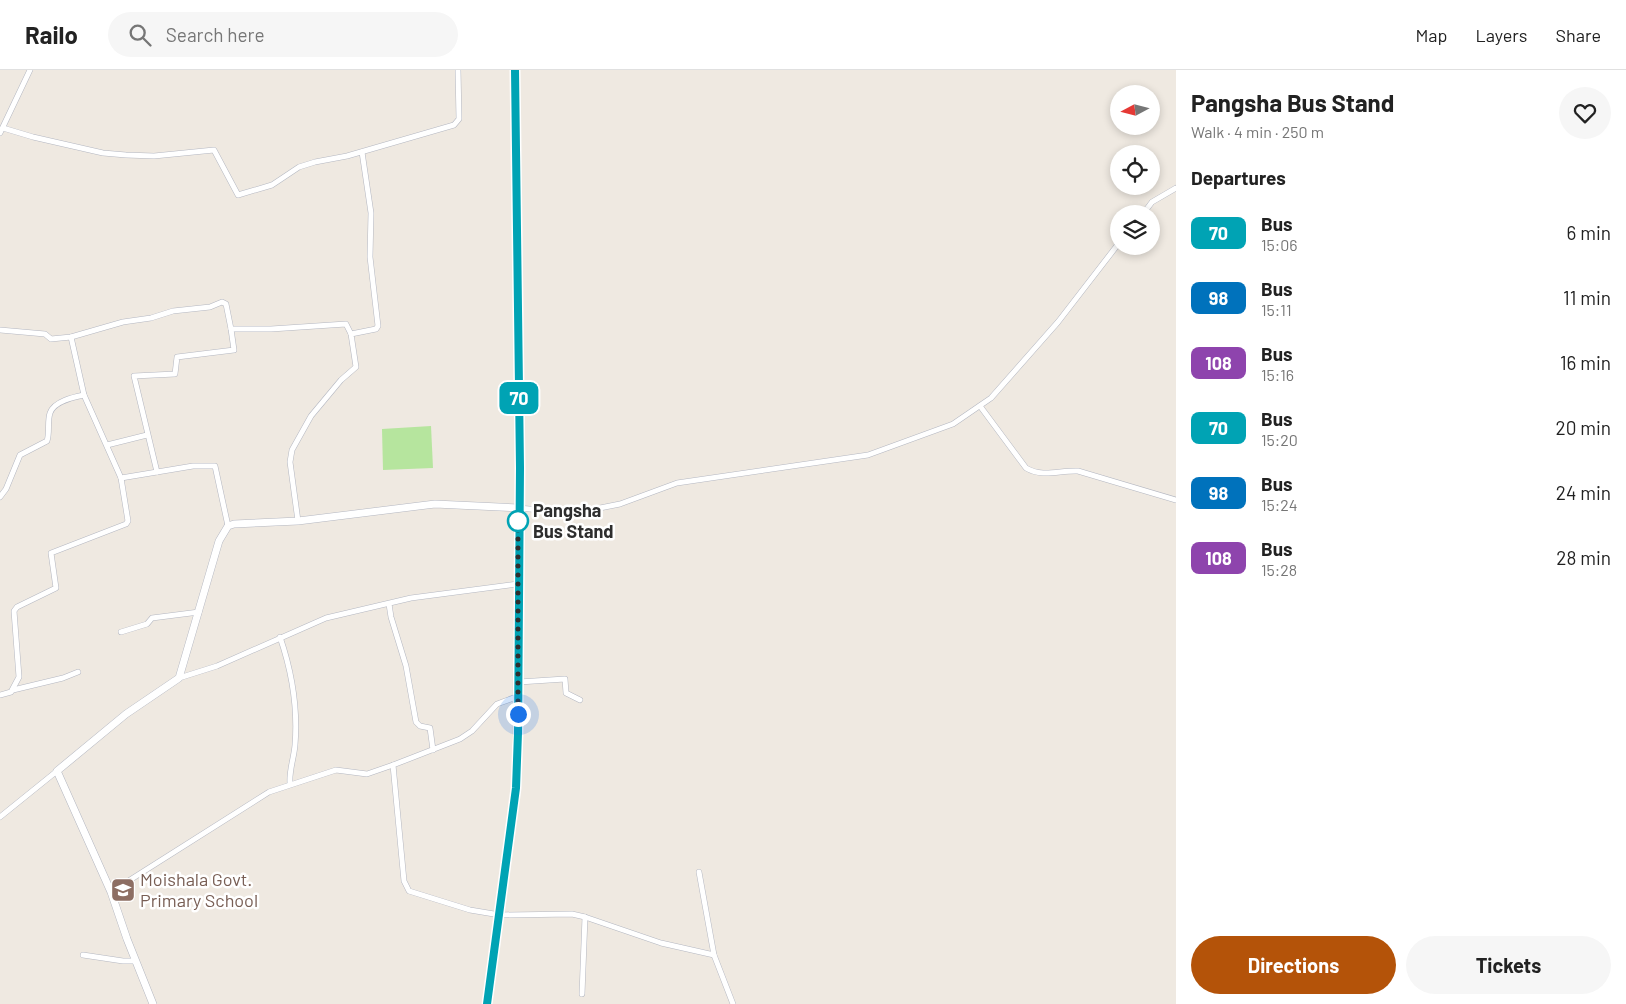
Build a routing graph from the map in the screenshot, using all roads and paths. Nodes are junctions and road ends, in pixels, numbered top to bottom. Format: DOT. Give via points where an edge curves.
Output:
graph roads {
  1 [pos="30,70"];
  2 [pos="458,70"];
  3 [pos="515,70"];
  4 [pos="1,131"];
  5 [pos="362,152"];
  6 [pos="1176,188"];
  7 [pos="1150,205"];
  8 [pos="1110,254"];
  9 [pos="232,329"];
  10 [pos="0,330"];
  11 [pos="351,334"];
  12 [pos="72,337"];
  13 [pos="84,395"];
  14 [pos="980,406"];
  15 [pos="147,435"];
  16 [pos="107,445"];
  17 [pos="157,472"];
  18 [pos="121,478"];
  19 [pos="0,497"];
  20 [pos="1176,500"];
  21 [pos="518,508"];
  22 [pos="298,521"];
  23 [pos="228,526"];
  24 [pos="518,584"];
  25 [pos="389,604"];
  26 [pos="199,612"];
  27 [pos="121,632"];
  28 [pos="280,638"];
  29 [pos="78,672"];
  30 [pos="179,678"];
  31 [pos="518,682"];
  32 [pos="13,690"];
  33 [pos="0,695"];
  34 [pos="518,696"];
  35 [pos="580,700"];
  36 [pos="433,750"];
  37 [pos="393,765"];
  38 [pos="57,771"];
  39 [pos="290,783"];
  40 [pos="0,817"];
  41 [pos="699,872"];
  42 [pos="111,892"];
  43 [pos="500,915"];
  44 [pos="585,917"];
  45 [pos="83,955"];
  46 [pos="714,955"];
  47 [pos="135,961"];
  48 [pos="582,994"];
  49 [pos="153,1004"];
  50 [pos="487,1004"];
  51 [pos="733,1004"];
  1 -- 4 [label="street"];
  2 -- 5 [label="street" via="458,122"];
  3 -- 21 [label="main road"];
  4 -- 5 [label="street" via="103,153 154,156 214,150 238,195 272,185 299,167"];
  5 -- 11 [label="street" via="371,213 370,256 378,326"];
  6 -- 7 [label="street"];
  8 -- 14 [label="street" via="1034,350"];
  9 -- 11 [label="street" via="346,324"];
  9 -- 12 [label="street" via="226,304 222,302 210,308 173,311"];
  9 -- 15 [label="street" via="234,350 177,357 175,374 134,376"];
  10 -- 12 [label="street" via="45,334 50,339"];
  11 -- 22 [label="street" via="356,367 311,416 292,450 290,462"];
  12 -- 13 [label="street"];
  13 -- 16 [label="street"];
  13 -- 19 [label="street" via="68,398 53,408 47,441 20,456"];
  14 -- 20 [label="street" via="1026,468 1035,473 1078,472"];
  14 -- 21 [label="street" via="953,424 868,455 677,483 620,504 575,513"];
  15 -- 16 [label="street"];
  15 -- 17 [label="street"];
  16 -- 18 [label="street"];
  17 -- 18 [label="street"];
  17 -- 23 [label="street" via="215,466"];
  18 -- 32 [label="street" via="128,523 51,553 56,588 14,611 20,677"];
  21 -- 22 [label="street" via="435,504"];
  21 -- 24 [label="main road"];
  22 -- 23 [label="street"];
  23 -- 26 [label="street" via="219,540"];
  24 -- 25 [label="street"];
  24 -- 31 [label="main road"];
  25 -- 28 [label="street" via="326,618"];
  25 -- 36 [label="street" via="406,666 416,722 430,728"];
  26 -- 27 [label="street" via="152,618 147,624"];
  26 -- 30 [label="street"];
  28 -- 30 [label="street" via="217,666"];
  28 -- 39 [label="street" via="293,676 296,734"];
  29 -- 32 [label="street"];
  30 -- 38 [label="street" via="126,714"];
  31 -- 34 [label="main road"];
  31 -- 35 [label="street" via="564,680 566,693"];
  32 -- 33 [label="street"];
  34 -- 36 [label="street" via="497,704 460,739"];
  34 -- 43 [label="main road" via="516,788"];
  36 -- 37 [label="street"];
  37 -- 39 [label="street" via="367,774 336,770"];
  37 -- 43 [label="street" via="404,881 409,891 470,910"];
  38 -- 40 [label="street"];
  38 -- 42 [label="street"];
  39 -- 42 [label="street" via="269,792"];
  41 -- 46 [label="street"];
  42 -- 47 [label="street"];
  43 -- 44 [label="street" via="572,914"];
  43 -- 50 [label="main road"];
  44 -- 46 [label="street" via="661,943"];
  44 -- 48 [label="street"];
  45 -- 47 [label="street"];
  46 -- 51 [label="street"];
  47 -- 49 [label="street"];
}
